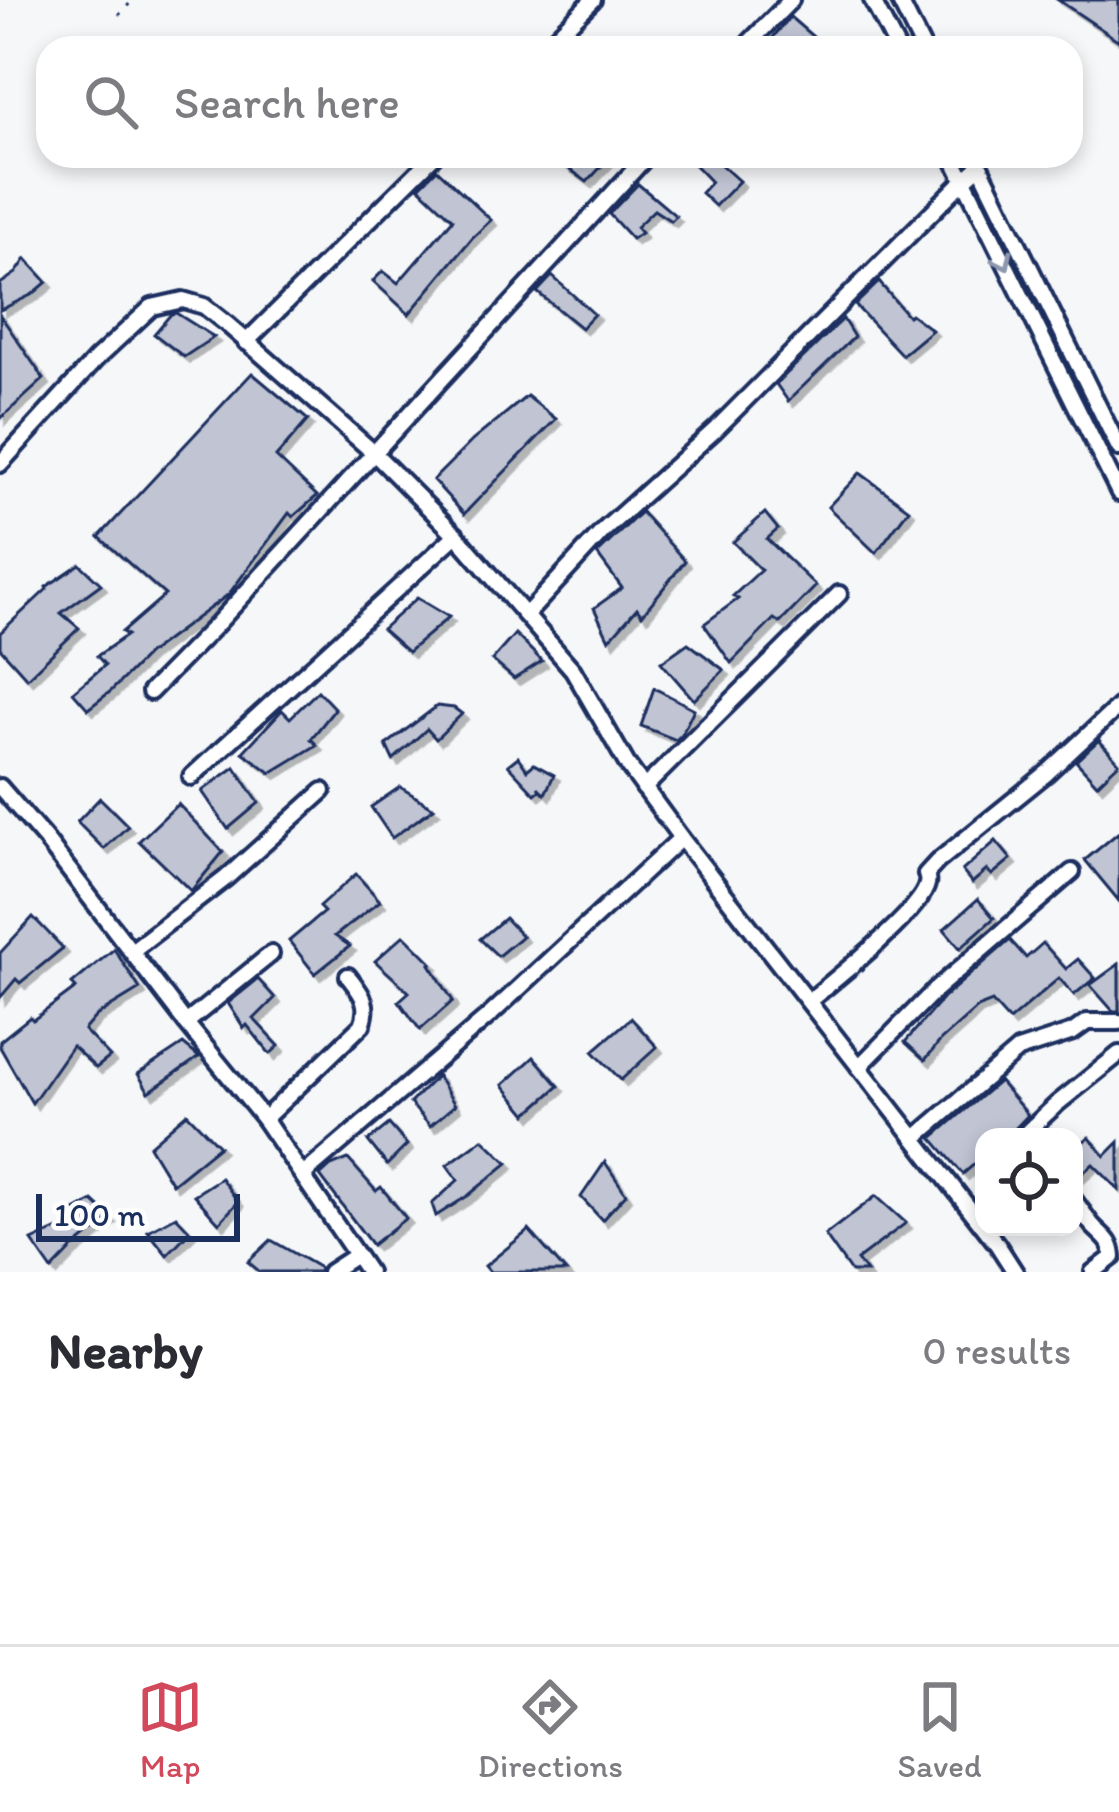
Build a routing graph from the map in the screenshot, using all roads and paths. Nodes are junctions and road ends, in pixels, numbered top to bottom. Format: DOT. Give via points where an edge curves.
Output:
graph roads {
  1 [pos="133,0"];
  2 [pos="593,0"];
  3 [pos="791,0"];
  4 [pos="872,0"];
  5 [pos="899,0"];
  6 [pos="119,15"];
  7 [pos="556,36"];
  8 [pos="756,36"];
  9 [pos="891,36"];
  10 [pos="916,36"];
  11 [pos="422,168"];
  12 [pos="636,168"];
  13 [pos="958,168"];
  14 [pos="973,168"];
  15 [pos="981,168"];
  16 [pos="964,180"];
  17 [pos="246,341"];
  18 [pos="1119,448"];
  19 [pos="373,452"];
  20 [pos="0,464"];
  21 [pos="1114,470"];
  22 [pos="1119,493"];
  23 [pos="455,535"];
  24 [pos="839,594"];
  25 [pos="526,615"];
  26 [pos="150,692"];
  27 [pos="1119,706"];
  28 [pos="191,777"];
  29 [pos="0,787"];
  30 [pos="644,788"];
  31 [pos="323,791"];
  32 [pos="681,838"];
  33 [pos="1072,872"];
  34 [pos="133,950"];
  35 [pos="271,954"];
  36 [pos="349,976"];
  37 [pos="809,1001"];
  38 [pos="1119,1022"];
  39 [pos="186,1023"];
  40 [pos="1119,1054"];
  41 [pos="860,1067"];
  42 [pos="264,1119"];
  43 [pos="1031,1128"];
  44 [pos="915,1138"];
  45 [pos="303,1174"];
  46 [pos="1083,1212"];
  47 [pos="356,1255"];
  48 [pos="330,1272"];
  49 [pos="368,1272"];
  50 [pos="1015,1272"];
  51 [pos="1093,1272"];
  1 -- 6 [label="path"];
  2 -- 7 [label="street"];
  3 -- 8 [label="street"];
  4 -- 9 [label="street"];
  5 -- 10 [label="street"];
  11 -- 17 [label="street"];
  12 -- 19 [label="street"];
  13 -- 16 [label="street"];
  14 -- 16 [label="street"];
  15 -- 18 [label="street"];
  16 -- 21 [label="street, one-way"];
  16 -- 25 [label="street"];
  17 -- 19 [label="street"];
  17 -- 20 [label="street" via="204,306 183,300 152,307"];
  19 -- 23 [label="street"];
  19 -- 26 [label="street"];
  21 -- 22 [label="street"];
  23 -- 25 [label="street"];
  23 -- 28 [label="street"];
  24 -- 30 [label="street"];
  25 -- 30 [label="street" via="573,670"];
  27 -- 37 [label="street" via="937,862 902,918"];
  29 -- 34 [label="street"];
  30 -- 32 [label="street"];
  31 -- 34 [label="street"];
  32 -- 37 [label="street"];
  32 -- 45 [label="street"];
  33 -- 41 [label="street"];
  34 -- 39 [label="street"];
  35 -- 39 [label="street"];
  36 -- 42 [label="street" via="366,1000 362,1025"];
  37 -- 41 [label="street"];
  38 -- 44 [label="street" via="1087,1022 1018,1050"];
  39 -- 42 [label="street"];
  40 -- 43 [label="street"];
  41 -- 44 [label="street"];
  42 -- 45 [label="street"];
  44 -- 50 [label="street"];
  45 -- 47 [label="street"];
  46 -- 51 [label="street" via="1114,1250"];
  47 -- 48 [label="street"];
  47 -- 49 [label="street"];
}
